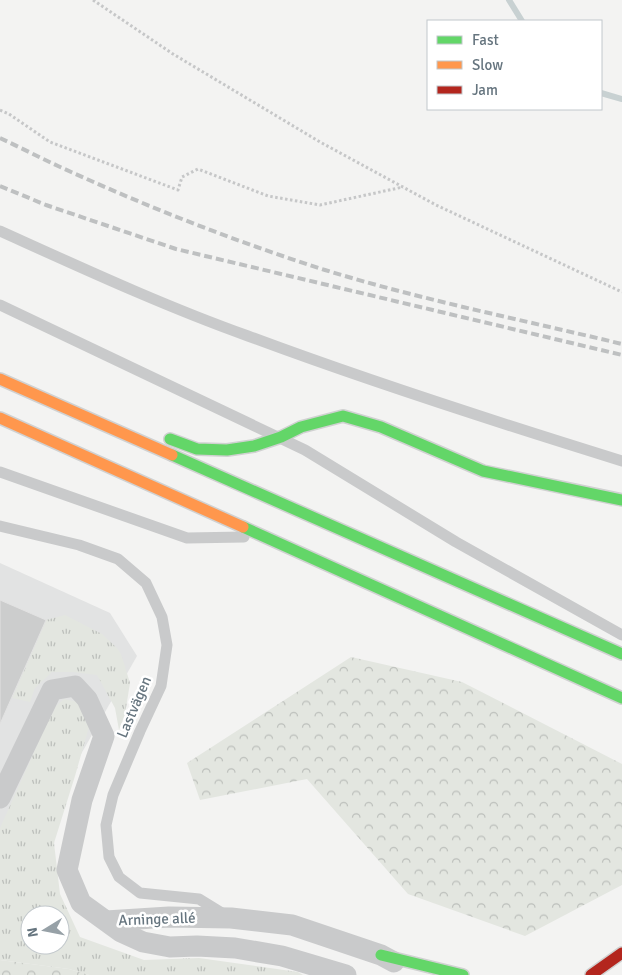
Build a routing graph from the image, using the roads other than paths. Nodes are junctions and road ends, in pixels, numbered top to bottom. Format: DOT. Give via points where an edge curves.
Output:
graph roads {
  1 [pos="0,231"];
  2 [pos="0,305"];
  3 [pos="0,379"];
  4 [pos="0,418"];
  5 [pos="162,436"];
  6 [pos="281,437"];
  7 [pos="622,461"];
  8 [pos="0,472"];
  9 [pos="622,500"];
  10 [pos="0,526"];
  11 [pos="264,536"];
  12 [pos="622,635"];
  13 [pos="518,650"];
  14 [pos="622,654"];
  15 [pos="622,698"];
  16 [pos="622,708"];
  17 [pos="0,798"];
  18 [pos="231,918"];
  19 [pos="106,921"];
  20 [pos="622,953"];
  21 [pos="381,955"];
  22 [pos="346,975"];
  23 [pos="416,975"];
  24 [pos="464,975"];
  25 [pos="591,975"];
  1 -- 7 [label="lane" via="246,336 455,409"];
  2 -- 6 [label="lane"];
  3 -- 14 [label="main road"];
  4 -- 11 [label="main road"];
  5 -- 6 [label="main road" via="197,449 227,450"];
  6 -- 9 [label="main road" via="301,427 343,416 381,427 483,471"];
  6 -- 12 [label="lane" via="456,542"];
  8 -- 11 [label="lane" via="187,538"];
  10 -- 18 [label="lane, Lastvägen" via="79,545 118,559 146,583 162,617 167,645 162,686 113,795 106,825 109,857 119,877 140,893 199,899"];
  11 -- 13 [label="main road"];
  13 -- 15 [label="main road"];
  13 -- 16 [label="main road"];
  17 -- 19 [label="street" via="52,690 75,686 88,699 104,736 82,800 67,870 81,903"];
  18 -- 19 [label="street, Arninge allé"];
  18 -- 21 [label="street, Arninge allé" via="292,925"];
  19 -- 22 [label="street, Arninge allé" via="143,942 170,947 235,948 282,956"];
  20 -- 25 [label="main road"];
  21 -- 23 [label="street, Arninge allé"];
  21 -- 24 [label="main road"];
}
